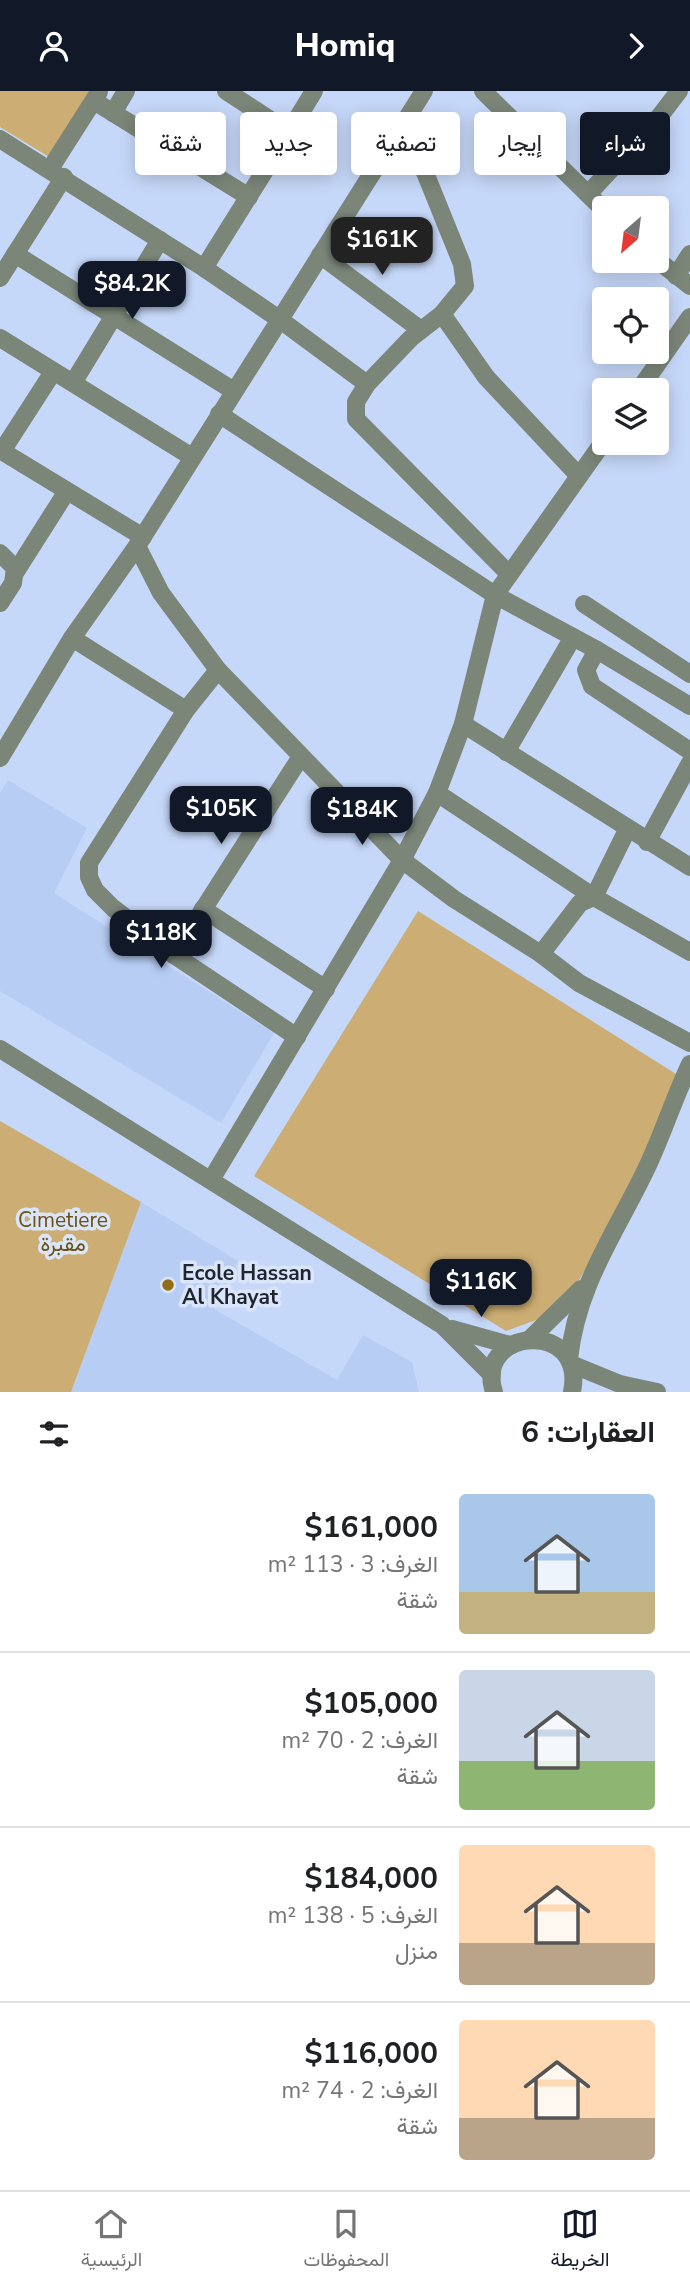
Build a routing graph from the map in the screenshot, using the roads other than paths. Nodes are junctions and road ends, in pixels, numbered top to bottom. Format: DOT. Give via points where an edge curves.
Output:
graph roads {
  1 [pos="126,91"];
  2 [pos="226,91"];
  3 [pos="314,91"];
  4 [pos="424,91"];
  5 [pos="482,91"];
  6 [pos="679,91"];
  7 [pos="97,96"];
  8 [pos="690,100"];
  9 [pos="258,112"];
  10 [pos="301,112"];
  11 [pos="412,112"];
  12 [pos="113,113"];
  13 [pos="0,138"];
  14 [pos="57,173"];
  15 [pos="262,175"];
  16 [pos="372,175"];
  17 [pos="425,175"];
  18 [pos="587,194"];
  19 [pos="248,197"];
  20 [pos="592,199"];
  21 [pos="159,240"];
  22 [pos="15,254"];
  23 [pos="690,254"];
  24 [pos="320,255"];
  25 [pos="204,268"];
  26 [pos="669,270"];
  27 [pos="0,278"];
  28 [pos="683,281"];
  29 [pos="113,314"];
  30 [pos="442,314"];
  31 [pos="690,317"];
  32 [pos="279,319"];
  33 [pos="421,330"];
  34 [pos="0,338"];
  35 [pos="53,372"];
  36 [pos="647,378"];
  37 [pos="73,383"];
  38 [pos="367,384"];
  39 [pos="234,391"];
  40 [pos="219,414"];
  41 [pos="1,450"];
  42 [pos="594,455"];
  43 [pos="192,457"];
  44 [pos="579,476"];
  45 [pos="67,491"];
  46 [pos="140,541"];
  47 [pos="3,555"];
  48 [pos="15,573"];
  49 [pos="509,574"];
  50 [pos="495,596"];
  51 [pos="0,603"];
  52 [pos="584,604"];
  53 [pos="573,637"];
  54 [pos="72,638"];
  55 [pos="597,650"];
  56 [pos="218,670"];
  57 [pos="690,674"];
  58 [pos="690,706"];
  59 [pos="186,710"];
  60 [pos="463,724"];
  61 [pos="2,751"];
  62 [pos="690,751"];
  63 [pos="506,752"];
  64 [pos="300,758"];
  65 [pos="690,763"];
  66 [pos="437,793"];
  67 [pos="627,830"];
  68 [pos="648,842"];
  69 [pos="402,860"];
  70 [pos="690,867"];
  71 [pos="594,897"];
  72 [pos="203,909"];
  73 [pos="690,952"];
  74 [pos="541,954"];
  75 [pos="173,955"];
  76 [pos="326,989"];
  77 [pos="297,1037"];
  78 [pos="690,1043"];
  79 [pos="0,1049"];
  80 [pos="690,1064"];
  81 [pos="211,1180"];
  82 [pos="587,1281"];
  83 [pos="442,1325"];
  84 [pos="530,1339"];
  85 [pos="510,1345"];
  86 [pos="570,1361"];
  87 [pos="493,1384"];
  88 [pos="628,1390"];
  89 [pos="572,1392"];
  90 [pos="657,1392"];
  1 -- 12 [label="street"];
  2 -- 9 [label="street"];
  3 -- 10 [label="street"];
  4 -- 11 [label="street"];
  5 -- 18 [label="street"];
  6 -- 8 [label="street"];
  6 -- 18 [label="street"];
  7 -- 12 [label="street"];
  7 -- 14 [label="street"];
  12 -- 19 [label="street"];
  13 -- 14 [label="street"];
  14 -- 21 [label="street"];
  14 -- 22 [label="street"];
  15 -- 19 [label="street"];
  16 -- 24 [label="street"];
  17 -- 30 [label="street" via="464,277 461,294"];
  18 -- 20 [label="street"];
  19 -- 25 [label="street"];
  21 -- 25 [label="street"];
  21 -- 29 [label="street"];
  22 -- 27 [label="street"];
  22 -- 29 [label="street"];
  23 -- 28 [label="street"];
  24 -- 32 [label="street"];
  24 -- 33 [label="street"];
  25 -- 32 [label="street"];
  26 -- 28 [label="street"];
  29 -- 37 [label="street"];
  29 -- 39 [label="street"];
  30 -- 33 [label="street"];
  30 -- 44 [label="street" via="486,377"];
  31 -- 36 [label="street"];
  32 -- 38 [label="street"];
  32 -- 39 [label="street"];
  33 -- 38 [label="street"];
  34 -- 35 [label="street"];
  35 -- 37 [label="street"];
  35 -- 41 [label="street"];
  37 -- 43 [label="street"];
  38 -- 49 [label="street" via="356,402 356,419"];
  39 -- 40 [label="street"];
  40 -- 43 [label="street"];
  40 -- 50 [label="street"];
  41 -- 45 [label="street"];
  42 -- 44 [label="street"];
  43 -- 46 [label="street"];
  44 -- 49 [label="street"];
  45 -- 46 [label="street"];
  45 -- 48 [label="street"];
  46 -- 54 [label="street"];
  46 -- 56 [label="street" via="161,593"];
  47 -- 48 [label="street"];
  48 -- 51 [label="street"];
  49 -- 50 [label="street"];
  50 -- 53 [label="street"];
  50 -- 60 [label="street"];
  52 -- 57 [label="street"];
  53 -- 55 [label="street"];
  53 -- 63 [label="street"];
  54 -- 59 [label="street"];
  54 -- 61 [label="street"];
  55 -- 58 [label="street"];
  55 -- 62 [label="street" via="586,670 592,686"];
  56 -- 59 [label="street"];
  56 -- 64 [label="street"];
  59 -- 75 [label="street" via="88,869 99,896"];
  60 -- 63 [label="street"];
  60 -- 66 [label="street"];
  63 -- 67 [label="street"];
  64 -- 69 [label="street"];
  64 -- 72 [label="street"];
  65 -- 68 [label="street"];
  66 -- 69 [label="street"];
  66 -- 71 [label="street"];
  67 -- 68 [label="street"];
  67 -- 71 [label="street"];
  68 -- 70 [label="street"];
  69 -- 74 [label="street"];
  69 -- 76 [label="street"];
  71 -- 73 [label="street"];
  71 -- 74 [label="street" via="580,903"];
  72 -- 75 [label="street"];
  72 -- 76 [label="street"];
  74 -- 78 [label="street" via="579,983"];
  75 -- 77 [label="street"];
  76 -- 77 [label="street"];
  77 -- 81 [label="street"];
  79 -- 81 [label="street"];
  80 -- 82 [label="street" via="649,1163"];
  81 -- 83 [label="street"];
  82 -- 84 [label="street"];
  82 -- 86 [label="street" via="575,1319"];
  83 -- 85 [label="street"];
  83 -- 87 [label="street"];
  84 -- 85 [label="street"];
  84 -- 86 [label="street" via="559,1347"];
  85 -- 87 [label="street" via="501,1353"];
  86 -- 88 [label="street"];
  86 -- 89 [label="street"];
  88 -- 90 [label="street"];
}
